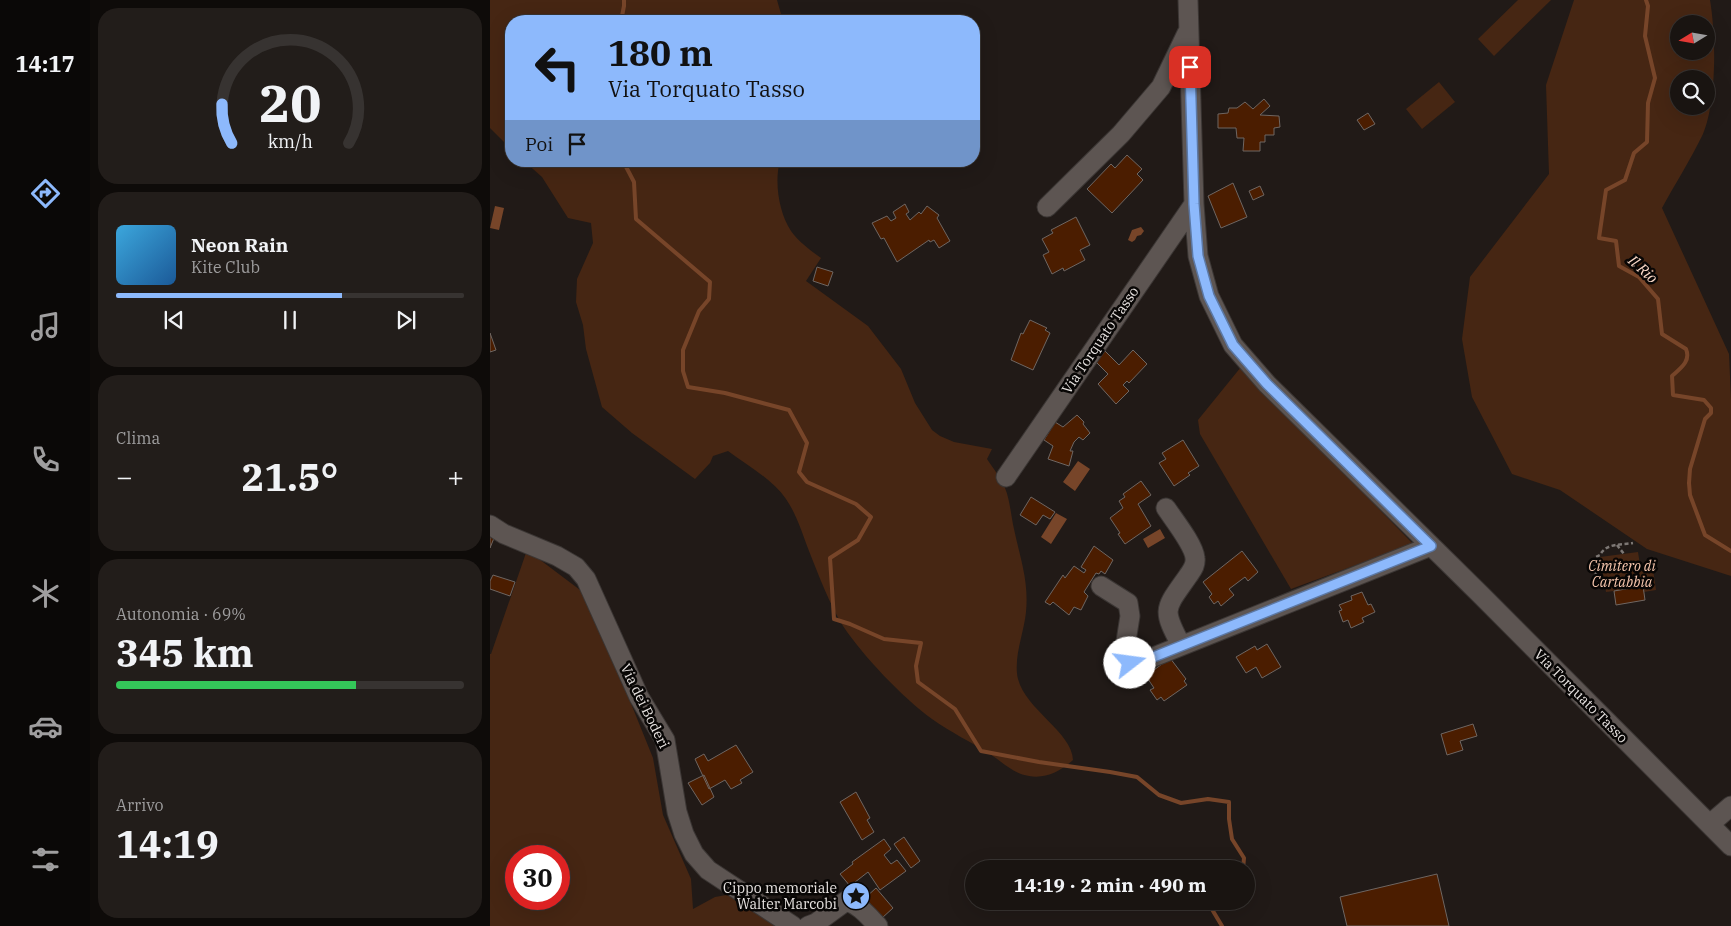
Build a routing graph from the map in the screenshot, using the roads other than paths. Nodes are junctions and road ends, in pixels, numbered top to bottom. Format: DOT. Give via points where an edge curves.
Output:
graph roads {
  1 [pos="1188,0"];
  2 [pos="1189,29"];
  3 [pos="1194,204"];
  4 [pos="1047,207"];
  5 [pos="1006,477"];
  6 [pos="1166,508"];
  7 [pos="490,525"];
  8 [pos="1431,546"];
  9 [pos="1101,586"];
  10 [pos="1181,645"];
  11 [pos="1731,806"];
  12 [pos="1710,824"];
  13 [pos="1731,846"];
  14 [pos="793,926"];
  15 [pos="808,926"];
  16 [pos="878,926"];
  1 -- 2 [label="street, Via Torquato Tasso"];
  2 -- 3 [label="street, Via Torquato Tasso"];
  2 -- 4 [label="street, Via Torquato Tasso" via="1161,87 1121,134"];
  3 -- 5 [label="street, Via Torquato Tasso"];
  3 -- 8 [label="street, Via Torquato Tasso" via="1198,256 1209,296 1233,345 1267,384"];
  6 -- 10 [label="street" via="1195,557 1194,567 1167,611"];
  7 -- 14 [label="street, Via dei Boderi" via="557,556 576,567 586,579 638,697 665,740 677,812 694,854 708,870"];
  8 -- 10 [label="street"];
  8 -- 12 [label="street, Via Torquato Tasso"];
  9 -- 10 [label="street" via="1128,603 1126,661 1151,658"];
  11 -- 12 [label="street"];
  12 -- 13 [label="street, Via Torquato Tasso"];
  15 -- 16 [label="street" via="846,902 854,903"];
}
